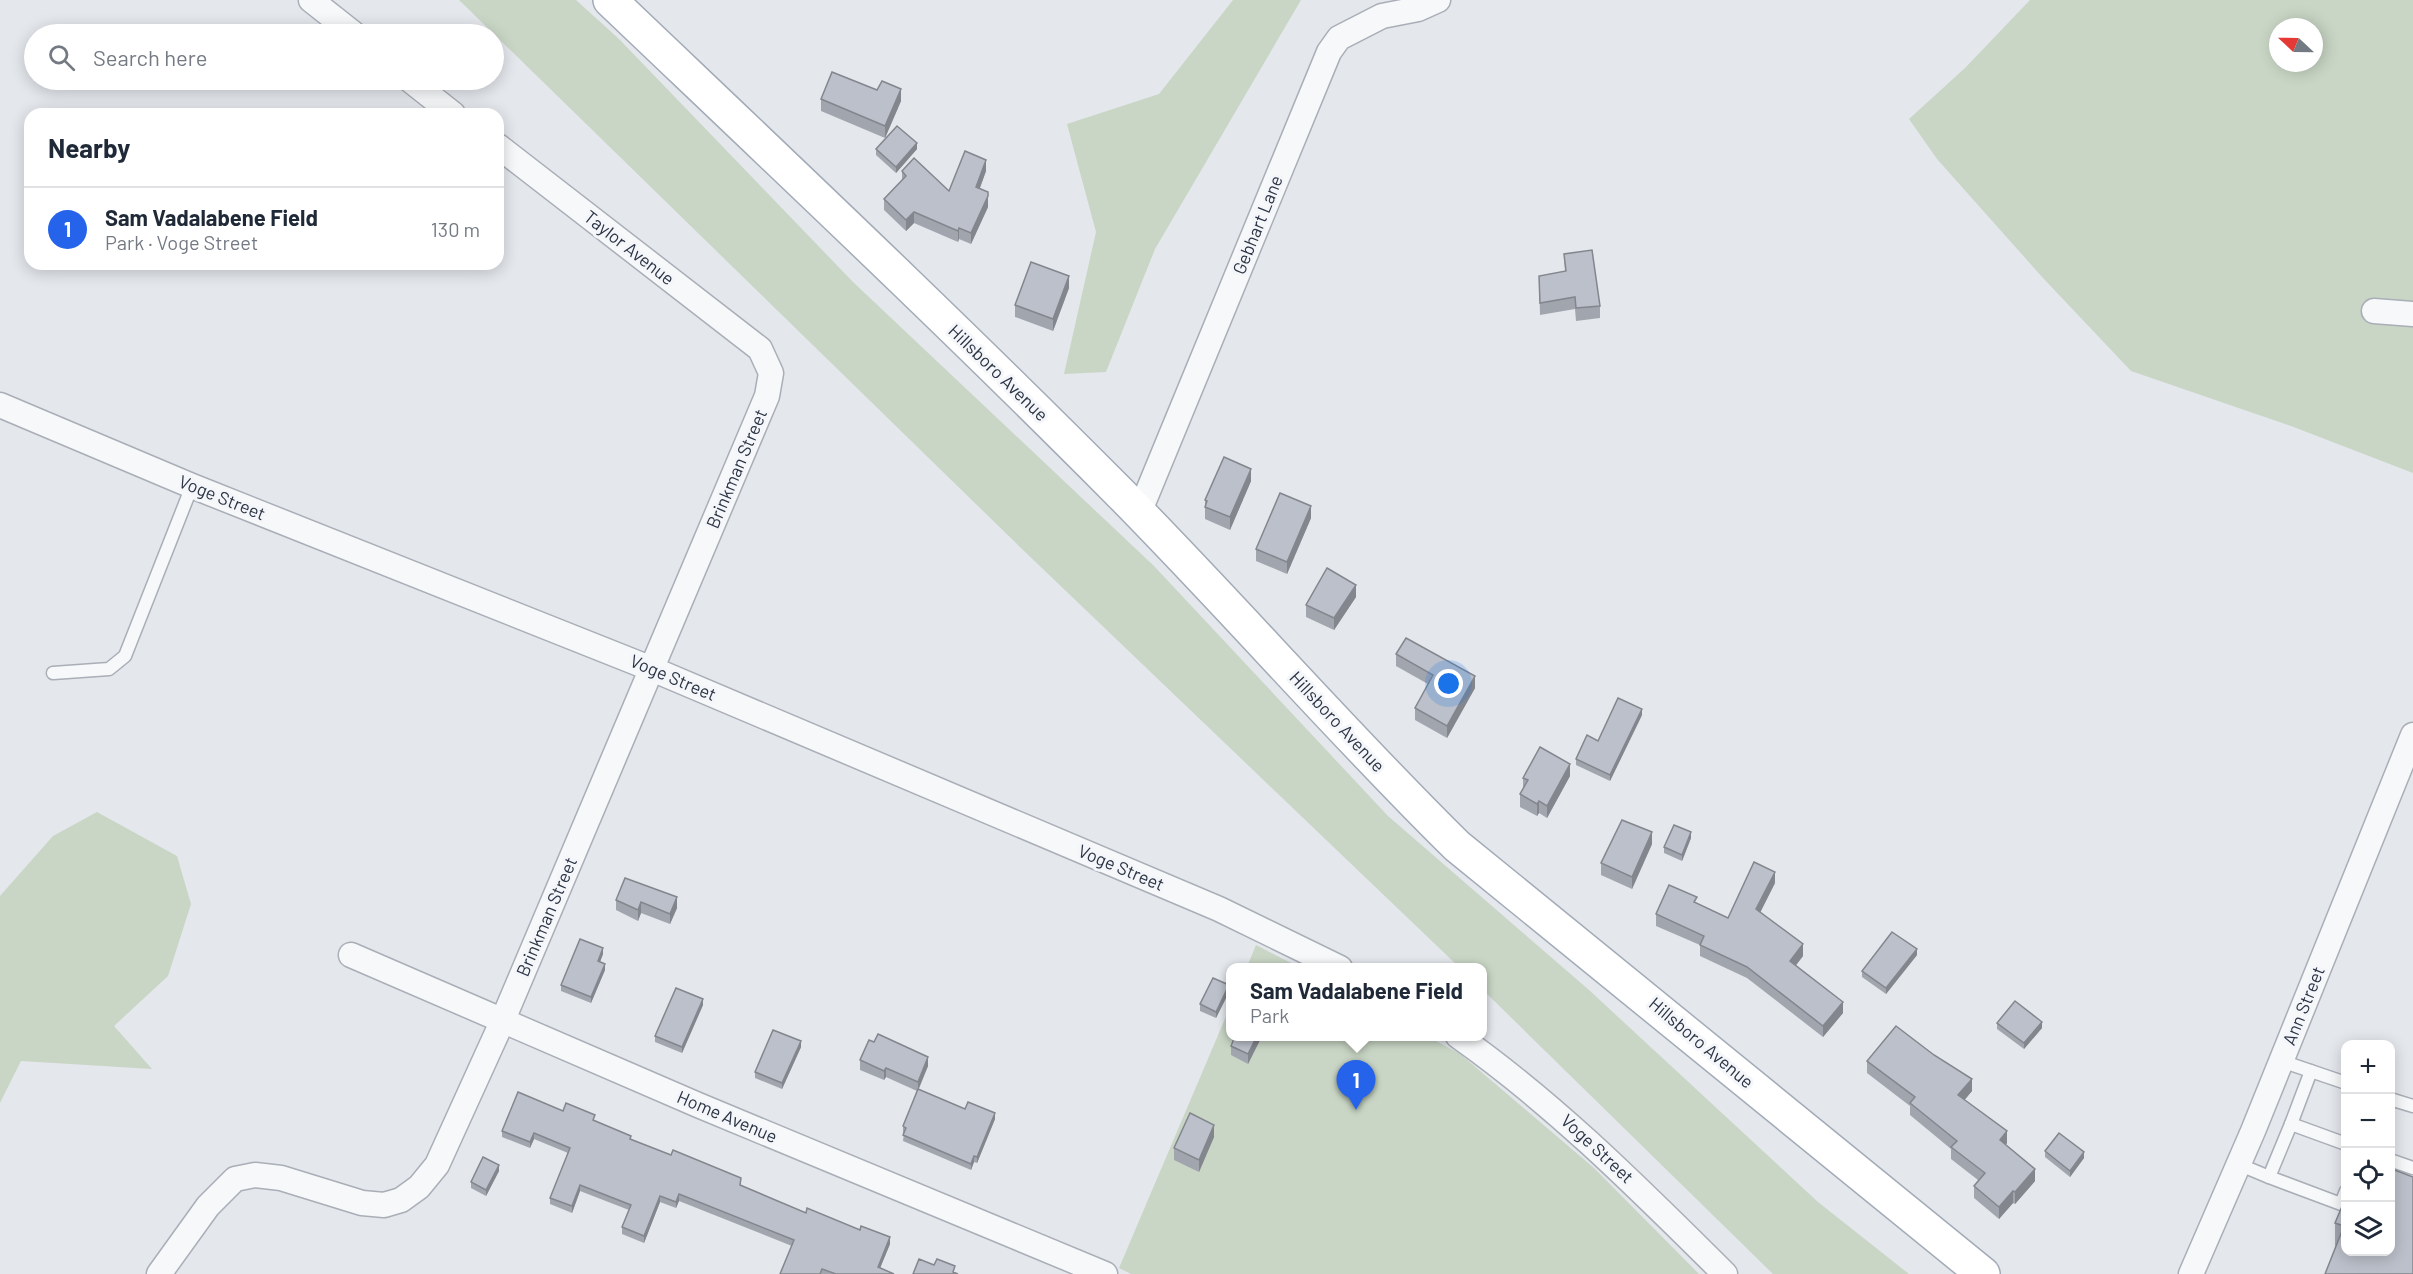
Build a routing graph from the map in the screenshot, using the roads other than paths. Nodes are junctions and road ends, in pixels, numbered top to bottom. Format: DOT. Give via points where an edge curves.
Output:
graph roads {
  1 [pos="311,0"];
  2 [pos="610,0"];
  3 [pos="1438,0"];
  4 [pos="341,24"];
  5 [pos="423,90"];
  6 [pos="445,108"];
  7 [pos="504,151"];
  8 [pos="2374,311"];
  9 [pos="2413,314"];
  10 [pos="760,349"];
  11 [pos="0,405"];
  12 [pos="192,486"];
  13 [pos="1139,513"];
  14 [pos="652,669"];
  15 [pos="54,673"];
  16 [pos="2413,735"];
  17 [pos="351,955"];
  18 [pos="1330,963"];
  19 [pos="502,1022"];
  20 [pos="1465,1041"];
  21 [pos="2281,1061"];
  22 [pos="2311,1071"];
  23 [pos="2341,1081"];
  24 [pos="2395,1100"];
  25 [pos="2413,1106"];
  26 [pos="2290,1124"];
  27 [pos="2341,1142"];
  28 [pos="2395,1161"];
  29 [pos="2238,1164"];
  30 [pos="2413,1168"];
  31 [pos="2269,1177"];
  32 [pos="2342,1202"];
  33 [pos="159,1274"];
  34 [pos="1106,1274"];
  35 [pos="1725,1274"];
  36 [pos="1983,1274"];
  37 [pos="2191,1274"];
  1 -- 4 [label="street"];
  2 -- 13 [label="main road, Hillsboro Avenue" via="901,278"];
  3 -- 13 [label="street, Gebhart Lane" via="1418,9 1382,16 1338,38 1329,52"];
  5 -- 6 [label="street"];
  7 -- 10 [label="street, Taylor Avenue"];
  8 -- 9 [label="street"];
  10 -- 14 [label="street, Brinkman Street" via="771,373 768,396"];
  11 -- 12 [label="street, Voge Street"];
  12 -- 14 [label="street, Voge Street"];
  12 -- 15 [label="lane" via="125,656 109,669"];
  13 -- 36 [label="main road, Hillsboro Avenue" via="1457,846"];
  14 -- 18 [label="street, Voge Street" via="1219,909"];
  14 -- 19 [label="street, Brinkman Street"];
  16 -- 21 [label="street, Ann Street"];
  17 -- 19 [label="street, Home Avenue"];
  19 -- 33 [label="street, Brinkman Street" via="437,1165 419,1187 401,1200 374,1205 280,1178 255,1175 235,1179 208,1206"];
  19 -- 34 [label="street, Home Avenue"];
  20 -- 35 [label="street, Voge Street" via="1557,1112"];
  21 -- 22 [label="lane"];
  21 -- 29 [label="street, Ann Street"];
  22 -- 23 [label="lane"];
  22 -- 26 [label="lane"];
  24 -- 25 [label="lane"];
  26 -- 27 [label="lane"];
  26 -- 31 [label="lane"];
  28 -- 30 [label="lane"];
  29 -- 31 [label="lane"];
  29 -- 37 [label="street, Ann Street"];
  31 -- 32 [label="lane"];
}
